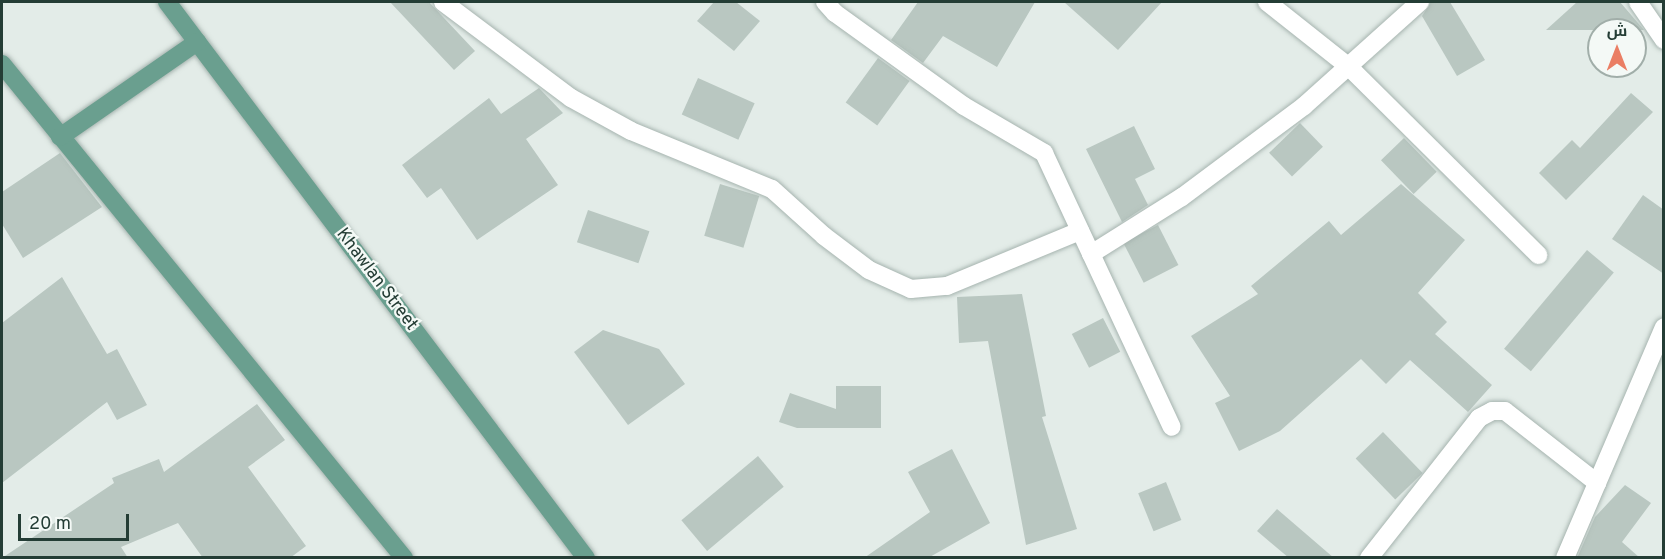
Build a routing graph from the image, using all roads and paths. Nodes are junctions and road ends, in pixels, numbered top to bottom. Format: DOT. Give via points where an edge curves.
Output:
graph roads {
  1 [pos="167,2"];
  2 [pos="443,2"];
  3 [pos="825,2"];
  4 [pos="1267,2"];
  5 [pos="1420,2"];
  6 [pos="1638,2"];
  7 [pos="1664,40"];
  8 [pos="197,42"];
  9 [pos="2,64"];
  10 [pos="1349,67"];
  11 [pos="60,137"];
  12 [pos="1080,231"];
  13 [pos="1091,254"];
  14 [pos="1538,255"];
  15 [pos="1664,327"];
  16 [pos="1172,427"];
  17 [pos="1597,483"];
  18 [pos="404,558"];
  19 [pos="586,558"];
  20 [pos="1369,558"];
  21 [pos="1565,558"];
  1 -- 8 [label="main road, Khawlan Street"];
  2 -- 12 [label="street" via="571,98 631,131 772,189 869,270 911,289 947,286"];
  3 -- 12 [label="street" via="964,106 1044,153"];
  4 -- 10 [label="street"];
  5 -- 10 [label="street"];
  6 -- 7 [label="street"];
  8 -- 11 [label="main road"];
  8 -- 19 [label="main road, Khawlan Street"];
  9 -- 11 [label="main road"];
  10 -- 13 [label="street" via="1182,197"];
  10 -- 14 [label="street"];
  11 -- 18 [label="main road"];
  12 -- 13 [label="street"];
  13 -- 16 [label="street"];
  15 -- 17 [label="street"];
  17 -- 20 [label="street" via="1505,411 1492,411 1479,418"];
  17 -- 21 [label="street"];
}
